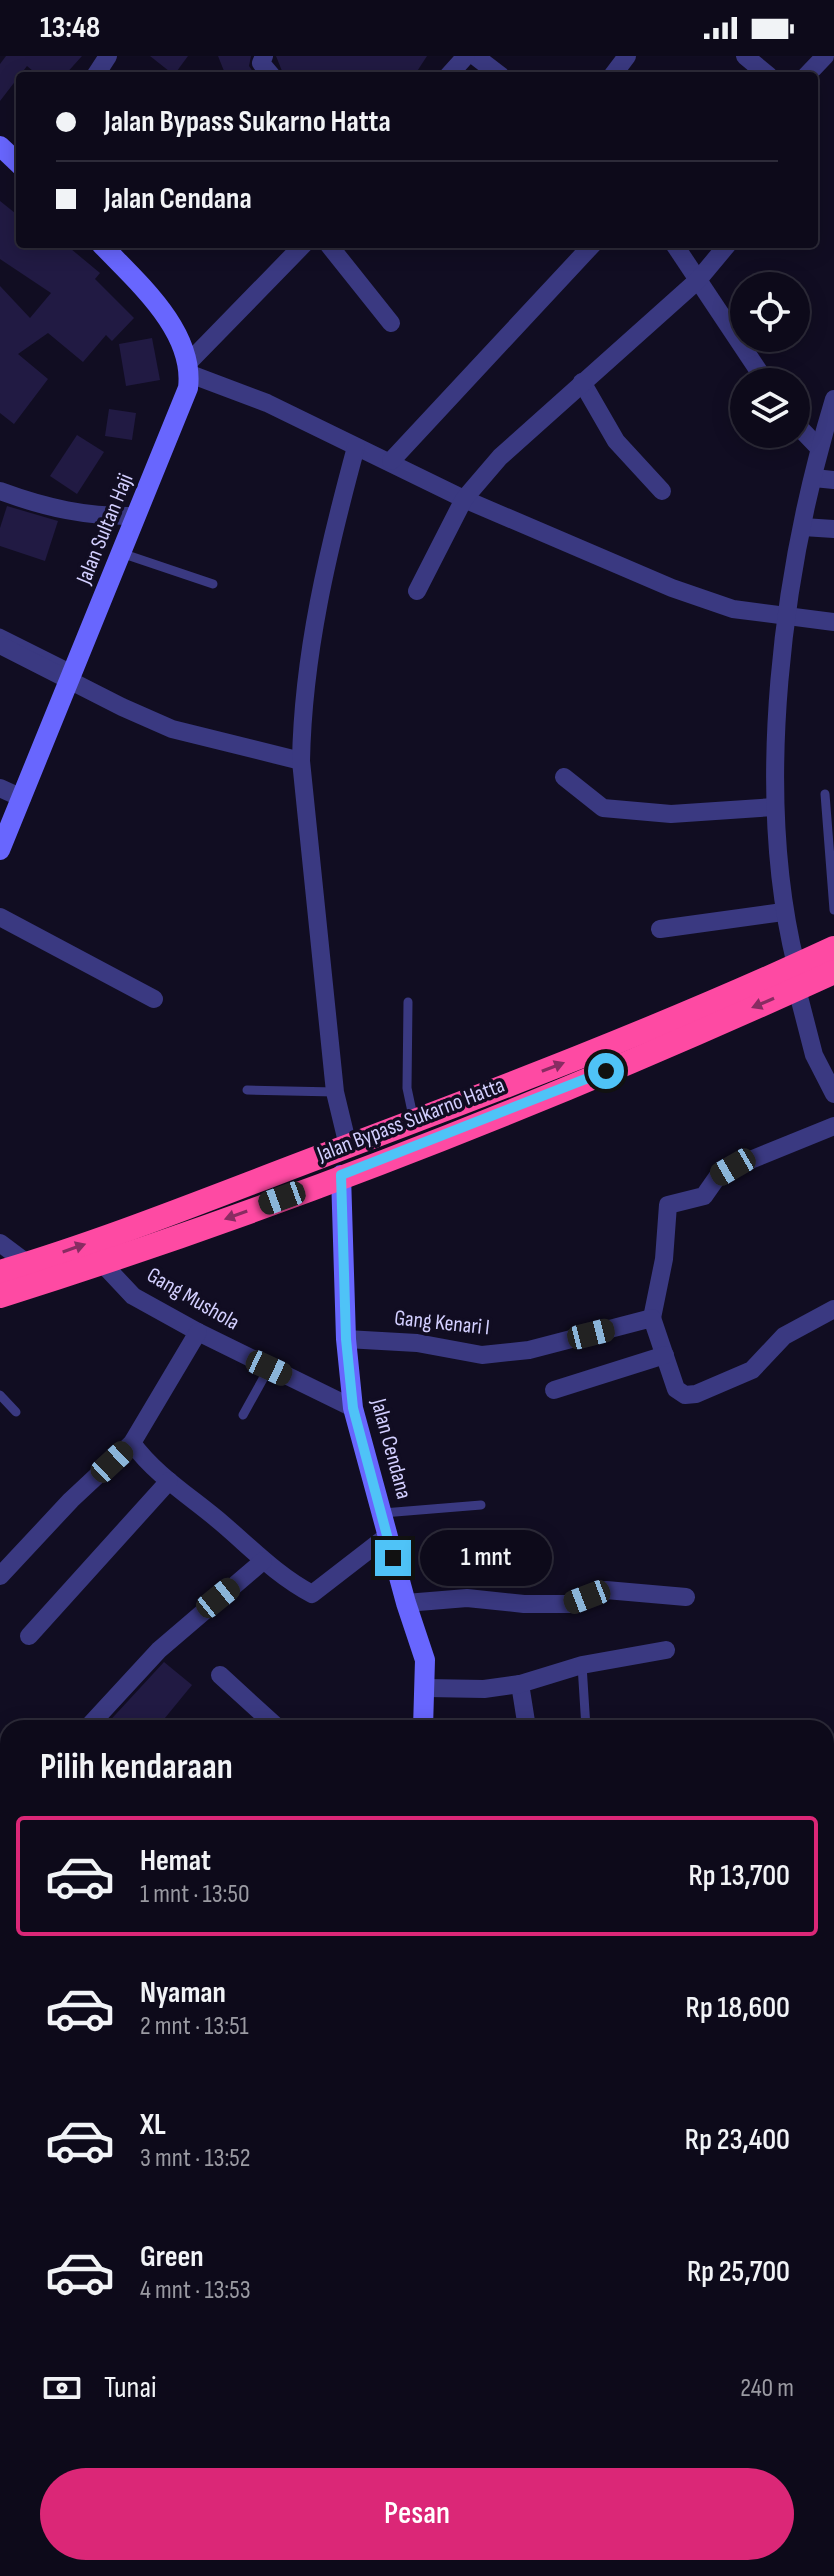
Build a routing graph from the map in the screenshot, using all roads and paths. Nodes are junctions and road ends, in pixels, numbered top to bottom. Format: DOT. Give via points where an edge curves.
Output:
graph roads {
  1 [pos="466,56"];
  2 [pos="475,56"];
  3 [pos="825,56"];
  4 [pos="452,72"];
  5 [pos="496,72"];
  6 [pos="810,72"];
  7 [pos="0,146"];
  8 [pos="16,161"];
  9 [pos="105,248"];
  10 [pos="300,248"];
  11 [pos="331,248"];
  12 [pos="589,248"];
  13 [pos="677,248"];
  14 [pos="725,248"];
  15 [pos="698,280"];
  16 [pos="391,323"];
  17 [pos="190,368"];
  18 [pos="757,368"];
  19 [pos="582,382"];
  20 [pos="834,399"];
  21 [pos="826,441"];
  22 [pos="356,447"];
  23 [pos="391,461"];
  24 [pos="814,478"];
  25 [pos="834,480"];
  26 [pos="0,491"];
  27 [pos="662,491"];
  28 [pos="464,499"];
  29 [pos="136,516"];
  30 [pos="803,527"];
  31 [pos="834,529"];
  32 [pos="121,553"];
  33 [pos="213,584"];
  34 [pos="417,591"];
  35 [pos="787,618"];
  36 [pos="834,622"];
  37 [pos="0,633"];
  38 [pos="0,645"];
  39 [pos="72,675"];
  40 [pos="301,761"];
  41 [pos="564,777"];
  42 [pos="0,788"];
  43 [pos="825,794"];
  44 [pos="22,798"];
  45 [pos="774,807"];
  46 [pos="0,850"];
  47 [pos="834,910"];
  48 [pos="783,912"];
  49 [pos="0,917"];
  50 [pos="660,929"];
  51 [pos="834,948"];
  52 [pos="834,972"];
  53 [pos="797,977"];
  54 [pos="154,999"];
  55 [pos="408,1002"];
  56 [pos="247,1090"];
  57 [pos="335,1092"];
  58 [pos="834,1094"];
  59 [pos="414,1122"];
  60 [pos="834,1126"];
  61 [pos="348,1146"];
  62 [pos="341,1175"];
  63 [pos="0,1243"];
  64 [pos="28,1264"];
  65 [pos="103,1264"];
  66 [pos="0,1272"];
  67 [pos="0,1296"];
  68 [pos="834,1309"];
  69 [pos="652,1318"];
  70 [pos="198,1332"];
  71 [pos="346,1339"];
  72 [pos="665,1355"];
  73 [pos="269,1368"];
  74 [pos="554,1390"];
  75 [pos="0,1395"];
  76 [pos="353,1408"];
  77 [pos="16,1412"];
  78 [pos="243,1415"];
  79 [pos="132,1443"];
  80 [pos="169,1481"];
  81 [pos="481,1505"];
  82 [pos="383,1513"];
  83 [pos="387,1536"];
  84 [pos="263,1561"];
  85 [pos="0,1576"];
  86 [pos="686,1597"];
  87 [pos="406,1603"];
  88 [pos="29,1636"];
  89 [pos="666,1650"];
  90 [pos="582,1665"];
  91 [pos="220,1675"];
  92 [pos="520,1684"];
  93 [pos="427,1688"];
  94 [pos="94,1720"];
  95 [pos="269,1720"];
  96 [pos="424,1720"];
  97 [pos="526,1720"];
  98 [pos="585,1720"];
  1 -- 4 [label="street"];
  2 -- 5 [label="street"];
  3 -- 6 [label="street"];
  7 -- 8 [label="street"];
  9 -- 17 [label="street" via="165,316"];
  10 -- 17 [label="street"];
  11 -- 16 [label="street"];
  12 -- 23 [label="street"];
  13 -- 15 [label="street"];
  14 -- 15 [label="street"];
  15 -- 18 [label="street"];
  15 -- 19 [label="street"];
  17 -- 22 [label="street"];
  17 -- 29 [label="street, Jalan Sultan Haji" via="188,388"];
  19 -- 27 [label="street" via="616,441"];
  19 -- 28 [label="street" via="500,457"];
  20 -- 21 [label="street"];
  21 -- 24 [label="street"];
  22 -- 23 [label="street"];
  22 -- 40 [label="street" via="326,559 302,713"];
  23 -- 28 [label="street"];
  24 -- 25 [label="street"];
  24 -- 30 [label="street"];
  26 -- 29 [label="street" via="59,511"];
  28 -- 34 [label="street"];
  28 -- 35 [label="street" via="672,588 733,609"];
  29 -- 32 [label="street, Jalan Sultan Haji"];
  30 -- 31 [label="street"];
  30 -- 35 [label="street"];
  32 -- 33 [label="lane"];
  32 -- 39 [label="street, Jalan Sultan Haji"];
  35 -- 36 [label="street"];
  35 -- 45 [label="street"];
  37 -- 39 [label="lane"];
  38 -- 39 [label="street"];
  39 -- 40 [label="street" via="172,729"];
  39 -- 44 [label="street, Jalan Sultan Haji"];
  40 -- 57 [label="street"];
  41 -- 45 [label="street" via="603,808 671,814"];
  42 -- 44 [label="street"];
  43 -- 47 [label="lane"];
  44 -- 46 [label="street, Jalan Sultan Haji"];
  45 -- 48 [label="street"];
  48 -- 50 [label="street"];
  48 -- 53 [label="street"];
  49 -- 54 [label="street"];
  51 -- 53 [label="highway, Jalan Bypass Sukarno Hatta"];
  52 -- 53 [label="highway, Jalan Bypass Sukarno Hatta"];
  53 -- 58 [label="street" via="814,1055"];
  59 -- 53 [label="highway, Jalan Bypass Sukarno Hatta, one-way"];
  53 -- 62 [label="highway, Jalan Bypass Sukarno Hatta, one-way" via="579,1083"];
  55 -- 59 [label="lane" via="407,1088"];
  56 -- 57 [label="lane"];
  57 -- 61 [label="street"];
  59 -- 61 [label="highway, Jalan Bypass Sukarno Hatta"];
  60 -- 69 [label="street" via="733,1167 702,1197 668,1205"];
  64 -- 61 [label="highway, Jalan Bypass Sukarno Hatta, one-way"];
  62 -- 65 [label="highway, Jalan Bypass Sukarno Hatta, one-way"];
  62 -- 71 [label="street, Jalan Cendana"];
  63 -- 64 [label="street"];
  64 -- 66 [label="highway, Jalan Bypass Sukarno Hatta"];
  65 -- 67 [label="highway, Jalan Bypass Sukarno Hatta"];
  65 -- 70 [label="street, Gang Mushola" via="133,1296"];
  68 -- 72 [label="street" via="784,1336 752,1370 696,1394 676,1389"];
  69 -- 71 [label="street, Gang Kenari I" via="529,1350 482,1355 417,1343"];
  69 -- 72 [label="street"];
  70 -- 73 [label="street, Gang Mushola"];
  70 -- 79 [label="street"];
  71 -- 76 [label="street, Jalan Cendana"];
  72 -- 74 [label="street"];
  73 -- 76 [label="street, Gang Mushola"];
  73 -- 78 [label="lane"];
  75 -- 77 [label="lane"];
  76 -- 82 [label="street, Jalan Cendana"];
  79 -- 80 [label="street"];
  79 -- 85 [label="street"];
  80 -- 84 [label="street"];
  80 -- 88 [label="street"];
  81 -- 82 [label="lane"];
  82 -- 83 [label="street, Jalan Cendana"];
  83 -- 84 [label="street" via="314,1594"];
  83 -- 87 [label="street, Jalan Cendana"];
  84 -- 94 [label="street" via="159,1650"];
  86 -- 87 [label="street" via="606,1590 569,1604 467,1598"];
  87 -- 93 [label="street, Jalan Cendana" via="425,1660"];
  89 -- 90 [label="street"];
  90 -- 92 [label="street"];
  90 -- 98 [label="lane"];
  91 -- 95 [label="street"];
  92 -- 93 [label="street"];
  92 -- 97 [label="street"];
  93 -- 96 [label="street, Jalan Cendana"];
}
